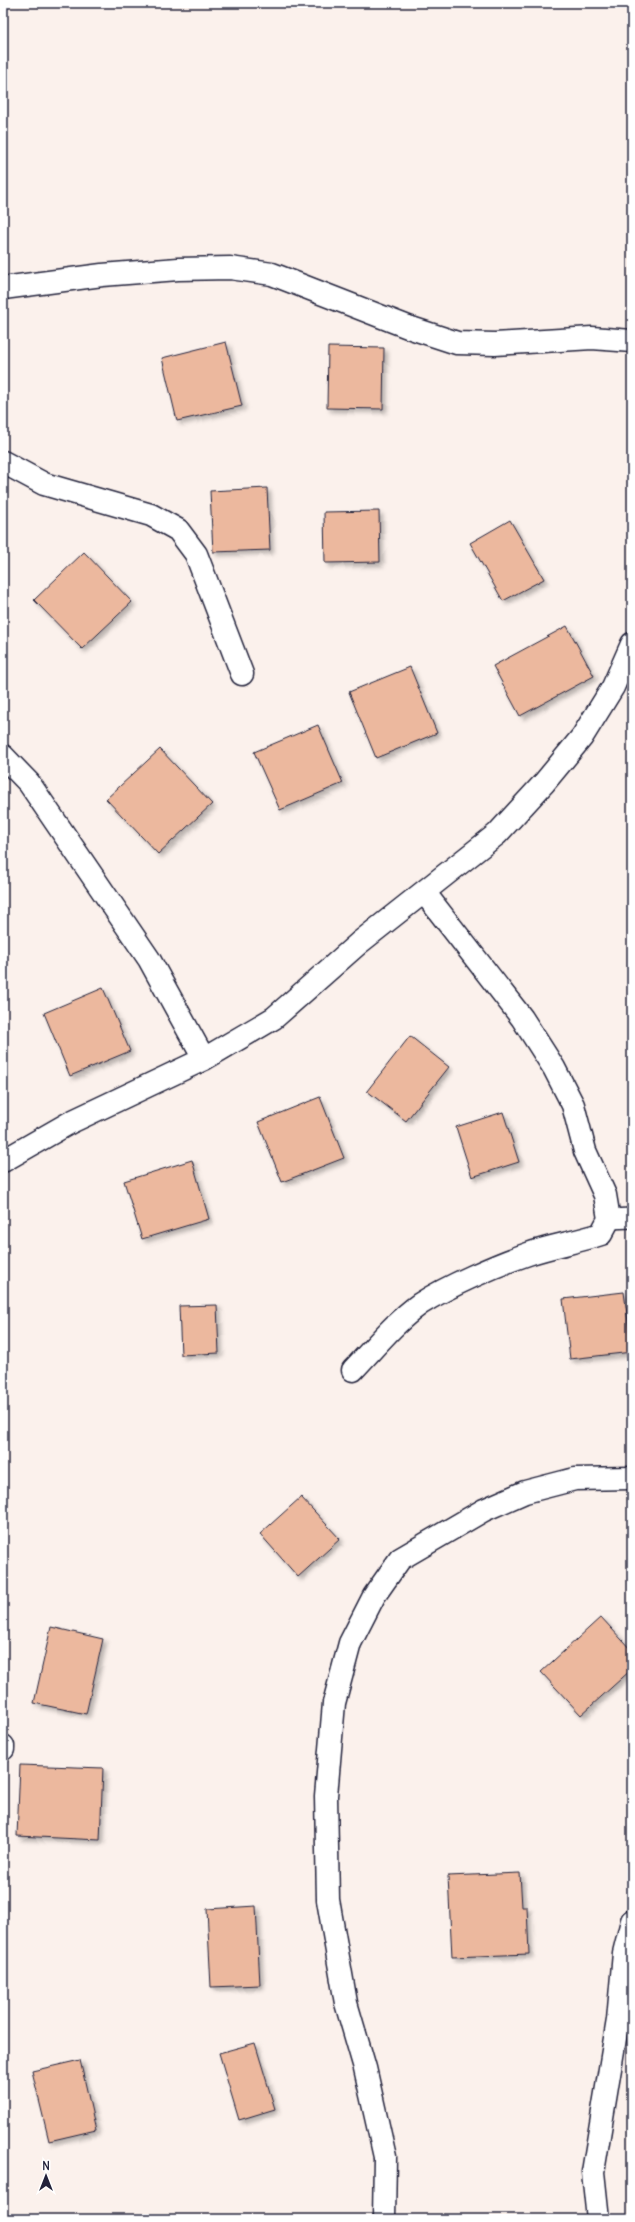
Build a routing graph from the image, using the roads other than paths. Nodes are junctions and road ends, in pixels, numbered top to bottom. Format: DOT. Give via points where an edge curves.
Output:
graph roads {
  1 [pos="3,288"];
  2 [pos="632,341"];
  3 [pos="3,462"];
  4 [pos="632,644"];
  5 [pos="242,674"];
  6 [pos="3,756"];
  7 [pos="424,892"];
  8 [pos="204,1059"];
  9 [pos="3,1161"];
  10 [pos="632,1218"];
  11 [pos="609,1219"];
  12 [pos="353,1370"];
  13 [pos="632,1478"];
  14 [pos="632,1921"];
  15 [pos="384,2219"];
  16 [pos="598,2219"];
  1 -- 2 [label="street" via="102,275 230,268 272,274 408,327 457,342 495,344 592,338"];
  3 -- 5 [label="street" via="44,484 151,515 178,530 196,554"];
  4 -- 7 [label="street" via="613,687 582,737 544,783 497,834"];
  6 -- 8 [label="street" via="29,783 149,959"];
  7 -- 8 [label="street" via="359,943 274,1018"];
  7 -- 11 [label="street" via="522,1018 554,1068 572,1105 584,1151 605,1195"];
  8 -- 9 [label="street" via="71,1122"];
  10 -- 11 [label="lane"];
  11 -- 12 [label="street" via="601,1234 529,1254 472,1278 420,1305 383,1338"];
  13 -- 15 [label="street" via="575,1479 525,1492 484,1510 400,1559 374,1596 350,1644 334,1711 326,1796 328,1900 346,2003 365,2068 385,2157"];
  14 -- 16 [label="street" via="624,1953 618,2020 593,2172"];
}
